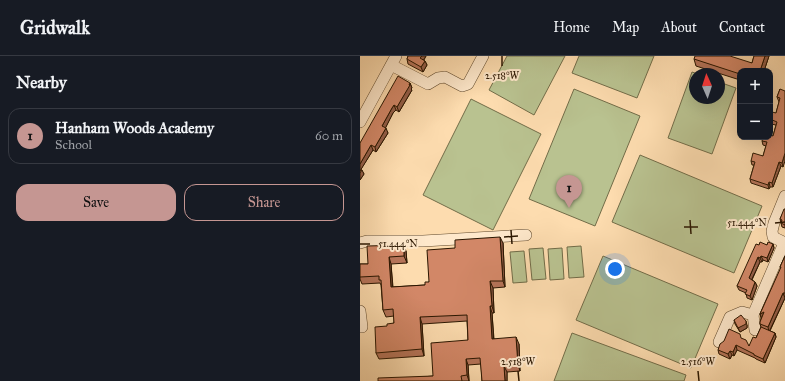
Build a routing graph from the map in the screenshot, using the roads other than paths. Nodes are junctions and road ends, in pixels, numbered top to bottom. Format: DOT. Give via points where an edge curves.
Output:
graph roads {
  1 [pos="483,56"];
  2 [pos="394,60"];
  3 [pos="360,122"];
  4 [pos="785,196"];
  5 [pos="526,235"];
  6 [pos="360,243"];
  7 [pos="785,243"];
  8 [pos="360,311"];
  9 [pos="748,314"];
  10 [pos="360,327"];
  11 [pos="755,330"];
  12 [pos="719,342"];
  1 -- 2 [label="street" via="468,84 462,86 445,77 428,84"];
  2 -- 3 [label="street"];
  4 -- 7 [label="street" via="772,231 773,237"];
  5 -- 6 [label="street"];
  7 -- 9 [label="street"];
  8 -- 10 [label="street"];
  9 -- 11 [label="street"];
  9 -- 12 [label="street" via="730,317"];
}
